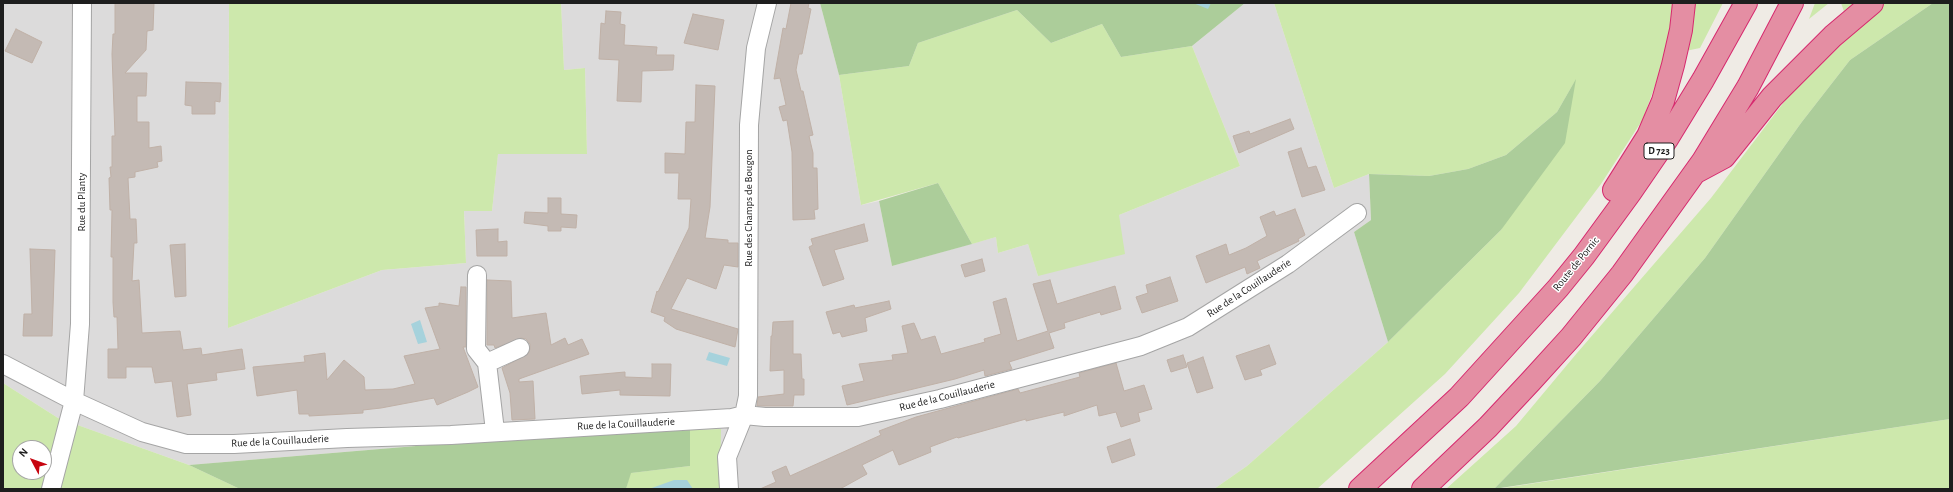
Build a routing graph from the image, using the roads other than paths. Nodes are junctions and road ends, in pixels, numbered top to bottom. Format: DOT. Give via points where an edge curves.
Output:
graph roads {
  1 [pos="82,3"];
  2 [pos="767,3"];
  3 [pos="1684,3"];
  4 [pos="1746,3"];
  5 [pos="1792,3"];
  6 [pos="1872,3"];
  7 [pos="1695,173"];
  8 [pos="1357,213"];
  9 [pos="477,275"];
  10 [pos="1558,288"];
  11 [pos="520,348"];
  12 [pos="487,363"];
  13 [pos="3,364"];
  14 [pos="74,401"];
  15 [pos="744,415"];
  16 [pos="495,431"];
  17 [pos="51,489"];
  18 [pos="729,489"];
  19 [pos="1360,489"];
  20 [pos="1423,489"];
  1 -- 14 [label="street, Rue du Planty" via="82,255"];
  2 -- 15 [label="street, Rue des Champs de Bougon" via="756,48 749,125 748,381"];
  3 -- 10 [label="highway" via="1673,65 1663,101 1648,136 1627,172 1564,257"];
  4 -- 10 [label="highway, Route de Pornic / D 723" via="1667,139 1630,193"];
  5 -- 7 [label="highway" via="1748,87"];
  6 -- 7 [label="highway" via="1833,36 1772,97 1724,157"];
  7 -- 20 [label="highway" via="1627,268 1571,337 1488,427"];
  8 -- 15 [label="street, Rue de la Couillauderie" via="1288,264 1188,328 1141,346 940,399 858,417"];
  9 -- 12 [label="street" via="476,349"];
  10 -- 19 [label="highway, Route de Pornic / D 723" via="1459,397"];
  11 -- 12 [label="street"];
  12 -- 16 [label="street"];
  13 -- 14 [label="street, Rue de la Couillauderie"];
  14 -- 16 [label="street, Rue de la Couillauderie" via="142,432 186,444 451,435"];
  14 -- 17 [label="street, Rue du Planty"];
  15 -- 16 [label="street, Rue de la Couillauderie" via="732,418"];
  15 -- 18 [label="street, Rue des Champs de Bougon" via="727,457"];
}
